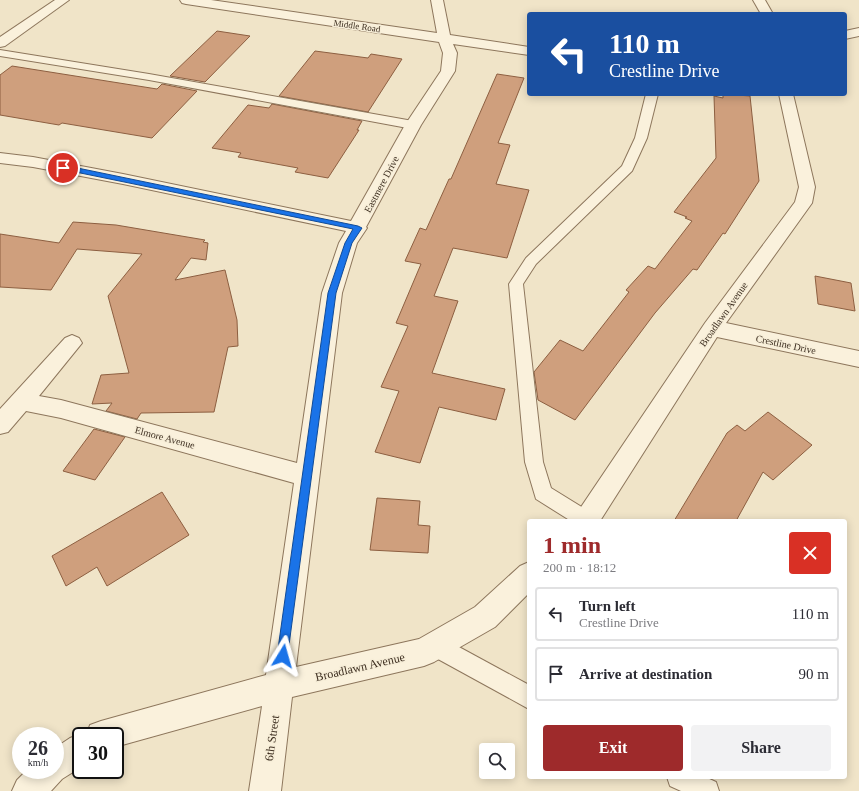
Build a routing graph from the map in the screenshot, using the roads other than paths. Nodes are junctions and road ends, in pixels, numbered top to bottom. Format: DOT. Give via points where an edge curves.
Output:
graph roads {
  1 [pos="63,0"];
  2 [pos="186,0"];
  3 [pos="438,0"];
  4 [pos="759,0"];
  5 [pos="766,12"];
  6 [pos="859,32"];
  7 [pos="847,35"];
  8 [pos="444,38"];
  9 [pos="0,43"];
  10 [pos="527,51"];
  11 [pos="0,53"];
  12 [pos="652,96"];
  13 [pos="786,96"];
  14 [pos="413,125"];
  15 [pos="0,158"];
  16 [pos="358,228"];
  17 [pos="712,328"];
  18 [pos="72,343"];
  19 [pos="859,359"];
  20 [pos="22,401"];
  21 [pos="0,425"];
  22 [pos="308,476"];
  23 [pos="583,519"];
  24 [pos="587,519"];
  25 [pos="527,577"];
  26 [pos="435,645"];
  27 [pos="279,686"];
  28 [pos="527,697"];
  29 [pos="124,730"];
  30 [pos="41,779"];
  31 [pos="683,779"];
  32 [pos="28,791"];
  33 [pos="265,791"];
  34 [pos="708,791"];
  1 -- 9 [label="street"];
  2 -- 8 [label="street, Middle Road"];
  3 -- 8 [label="street, Eastmere Drive"];
  4 -- 5 [label="street"];
  6 -- 7 [label="street"];
  8 -- 10 [label="street, Middle Road"];
  8 -- 14 [label="street, Eastmere Drive" via="450,53 448,71"];
  11 -- 14 [label="lane"];
  12 -- 23 [label="lane" via="641,138 628,168 531,261 516,284 534,462 543,493"];
  13 -- 17 [label="street, Broadlawn Avenue" via="807,187 803,204"];
  14 -- 16 [label="street, Eastmere Drive"];
  15 -- 16 [label="street" via="123,179"];
  16 -- 22 [label="street, Eastmere Drive" via="348,243 332,293"];
  17 -- 19 [label="street, Crestline Drive"];
  17 -- 24 [label="street, Broadlawn Avenue"];
  18 -- 20 [label="street"];
  20 -- 21 [label="street"];
  20 -- 22 [label="street, Elmore Avenue" via="61,409"];
  22 -- 27 [label="street, Eastmere Drive"];
  25 -- 26 [label="street, Broadlawn Avenue" via="485,617"];
  26 -- 27 [label="street, Broadlawn Avenue" via="424,652"];
  26 -- 28 [label="lane"];
  27 -- 29 [label="street, Broadlawn Avenue"];
  27 -- 33 [label="street, 6th Street"];
  30 -- 32 [label="street"];
  31 -- 34 [label="lane"];
}
